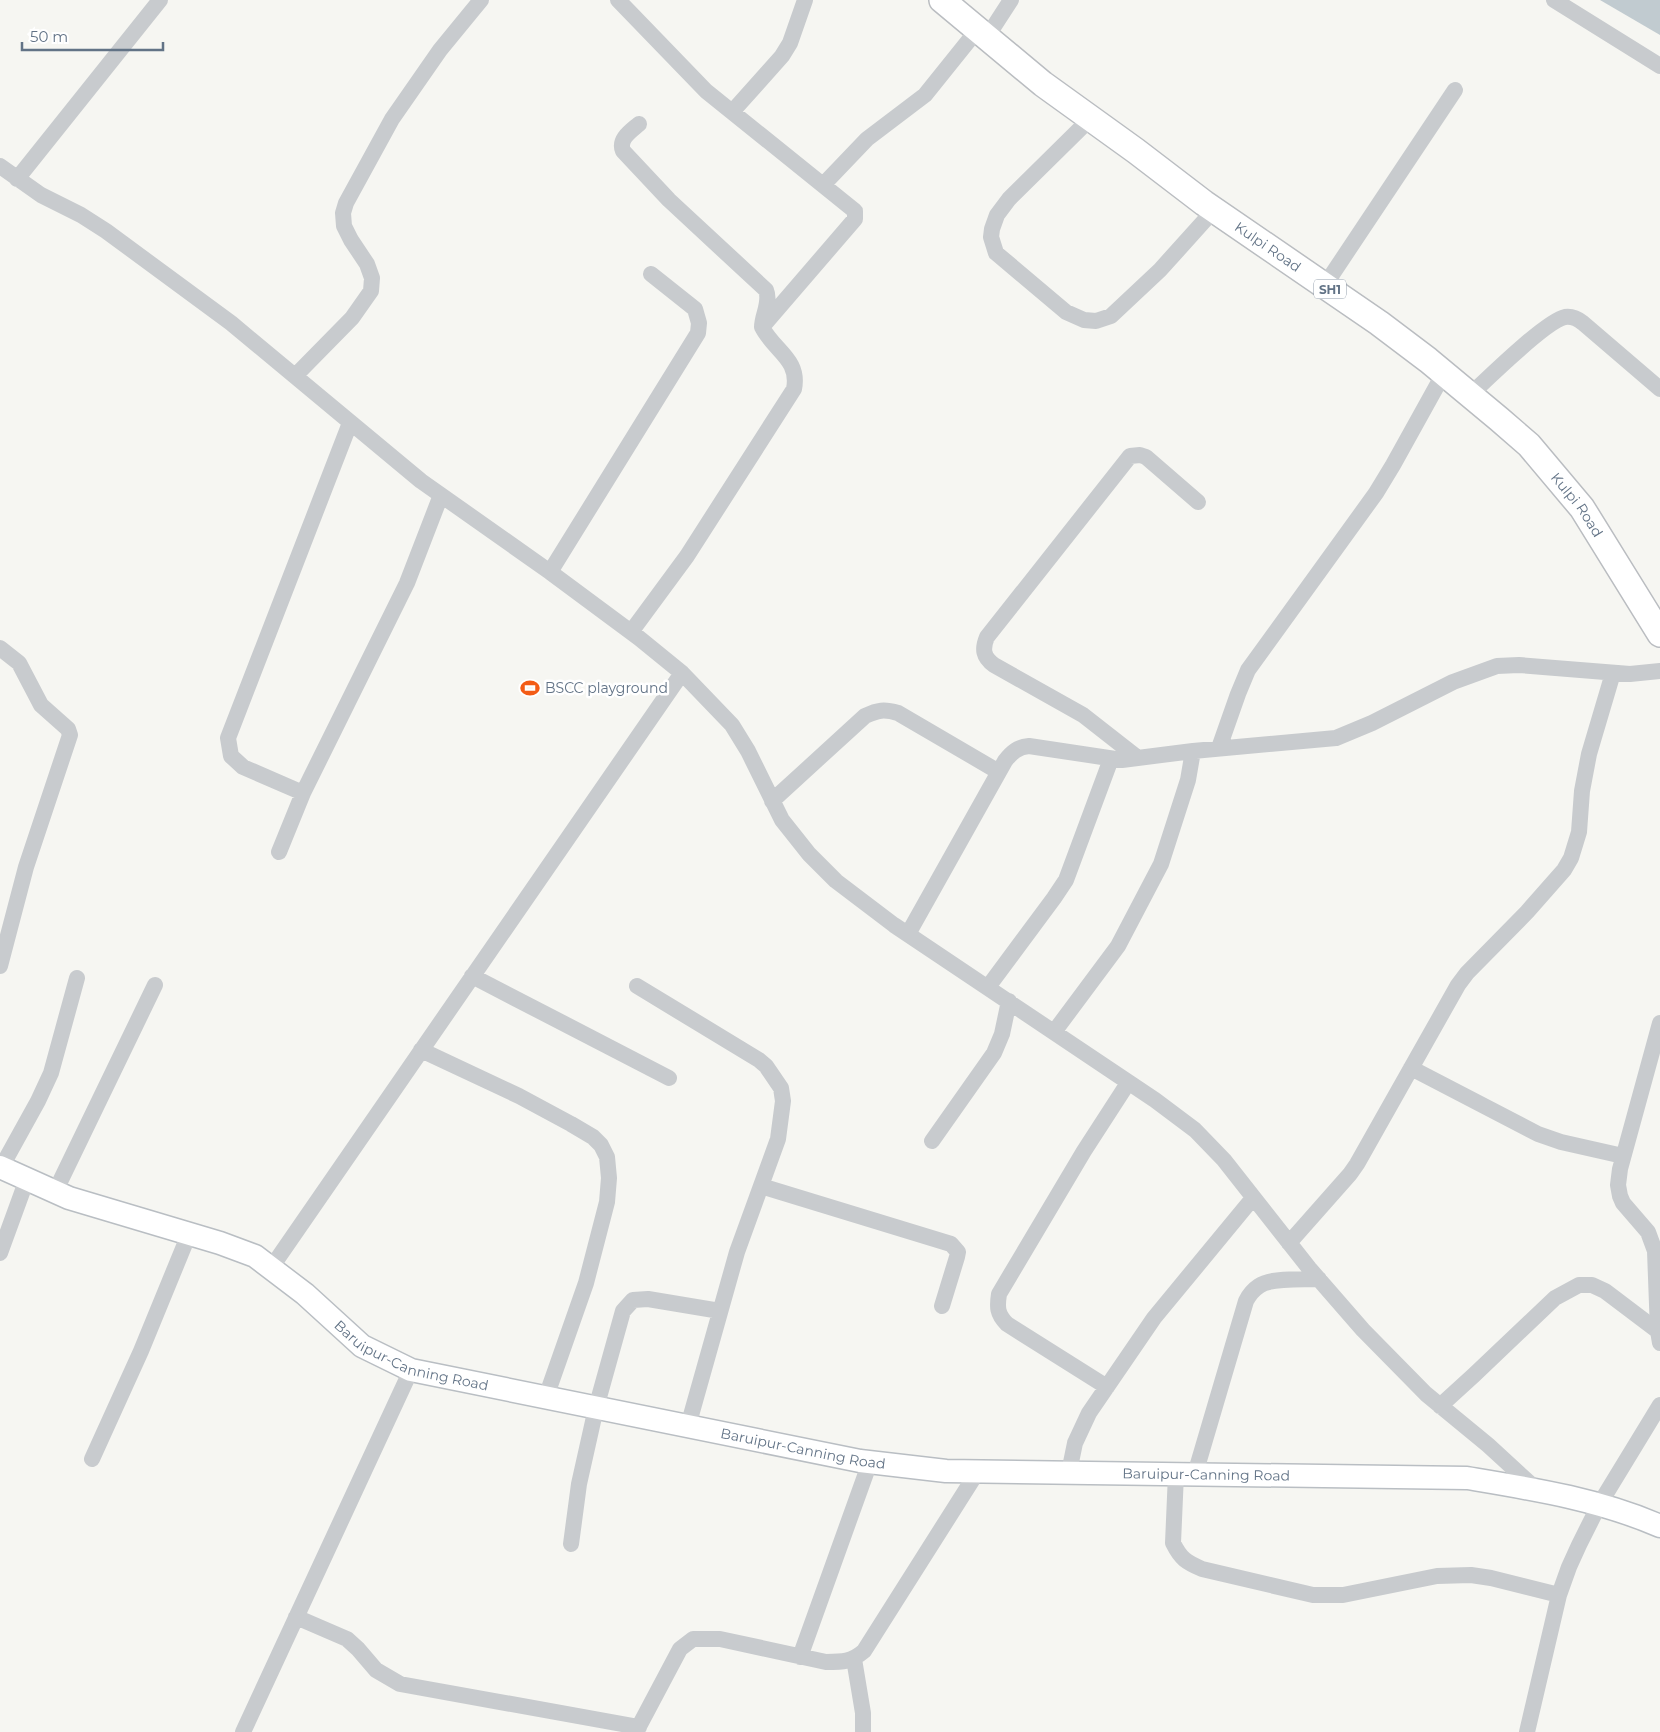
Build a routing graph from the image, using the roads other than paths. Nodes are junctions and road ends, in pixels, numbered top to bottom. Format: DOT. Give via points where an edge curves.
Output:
graph roads {
  1 [pos="160,0"];
  2 [pos="482,0"];
  3 [pos="618,0"];
  4 [pos="805,0"];
  5 [pos="942,0"];
  6 [pos="1011,0"];
  7 [pos="1554,0"];
  8 [pos="982,33"];
  9 [pos="1660,66"];
  10 [pos="1455,90"];
  11 [pos="732,112"];
  12 [pos="1090,119"];
  13 [pos="639,124"];
  14 [pos="5,173"];
  15 [pos="823,185"];
  16 [pos="1214,210"];
  17 [pos="651,274"];
  18 [pos="1325,286"];
  19 [pos="762,327"];
  20 [pos="1444,373"];
  21 [pos="295,376"];
  22 [pos="1660,389"];
  23 [pos="1470,395"];
  24 [pos="350,423"];
  25 [pos="441,495"];
  26 [pos="1198,502"];
  27 [pos="550,572"];
  28 [pos="631,632"];
  29 [pos="1660,634"];
  30 [pos="0,648"];
  31 [pos="1660,671"];
  32 [pos="682,673"];
  33 [pos="1613,673"];
  34 [pos="1219,748"];
  35 [pos="1193,751"];
  36 [pos="1138,758"];
  37 [pos="1111,759"];
  38 [pos="998,772"];
  39 [pos="303,793"];
  40 [pos="772,801"];
  41 [pos="279,852"];
  42 [pos="908,934"];
  43 [pos="0,966"];
  44 [pos="472,976"];
  45 [pos="77,978"];
  46 [pos="155,985"];
  47 [pos="637,986"];
  48 [pos="988,987"];
  49 [pos="1009,1002"];
  50 [pos="1660,1023"];
  51 [pos="1054,1032"];
  52 [pos="421,1050"];
  53 [pos="1410,1068"];
  54 [pos="668,1078"];
  55 [pos="1128,1082"];
  56 [pos="932,1141"];
  57 [pos="1623,1156"];
  58 [pos="0,1168"];
  59 [pos="27,1179"];
  60 [pos="761,1186"];
  61 [pos="55,1192"];
  62 [pos="1253,1198"];
  63 [pos="189,1234"];
  64 [pos="1289,1242"];
  65 [pos="0,1253"];
  66 [pos="271,1268"];
  67 [pos="1319,1279"];
  68 [pos="942,1306"];
  69 [pos="720,1311"];
  70 [pos="1659,1337"];
  71 [pos="411,1370"];
  72 [pos="1107,1387"];
  73 [pos="546,1398"];
  74 [pos="1660,1405"];
  75 [pos="1440,1406"];
  76 [pos="596,1408"];
  77 [pos="688,1426"];
  78 [pos="92,1459"];
  79 [pos="870,1462"];
  80 [pos="978,1471"];
  81 [pos="1070,1472"];
  82 [pos="1186,1474"];
  83 [pos="1536,1489"];
  84 [pos="1600,1505"];
  85 [pos="1660,1526"];
  86 [pos="571,1544"];
  87 [pos="1559,1596"];
  88 [pos="296,1617"];
  89 [pos="800,1657"];
  90 [pos="854,1659"];
  91 [pos="638,1729"];
  92 [pos="243,1732"];
  93 [pos="863,1732"];
  94 [pos="1527,1732"];
  1 -- 14 [label="street"];
  2 -- 21 [label="street" via="440,50 392,119 346,203 344,226 367,264 372,278 371,291 352,318"];
  3 -- 11 [label="street" via="706,91"];
  4 -- 11 [label="street" via="782,56"];
  5 -- 8 [label="main road, Kulpi Road / SH1"];
  6 -- 8 [label="street"];
  7 -- 9 [label="street"];
  8 -- 12 [label="main road, Kulpi Road / SH1"];
  8 -- 15 [label="street" via="925,95 867,139"];
  10 -- 18 [label="street"];
  11 -- 15 [label="street"];
  12 -- 16 [label="main road, Kulpi Road / SH1"];
  12 -- 16 [label="street" via="1009,199 992,228 996,253 1066,312 1084,320 1096,321 1111,316 1160,270"];
  13 -- 19 [label="street" via="624,138 623,151 669,200 766,290 768,296"];
  14 -- 21 [label="street" via="106,231 231,323"];
  15 -- 19 [label="street" via="854,210 856,217"];
  16 -- 18 [label="main road, Kulpi Road / SH1"];
  17 -- 27 [label="street" via="695,309 698,334"];
  18 -- 20 [label="main road, Kulpi Road / SH1"];
  19 -- 28 [label="street" via="790,362 796,376 794,389 687,556"];
  20 -- 23 [label="main road, Kulpi Road / SH1"];
  20 -- 34 [label="street" via="1376,493 1248,670"];
  21 -- 24 [label="street"];
  22 -- 23 [label="street" via="1583,322 1564,317 1548,326"];
  23 -- 29 [label="main road, Kulpi Road / SH1" via="1529,445 1582,508"];
  24 -- 25 [label="street"];
  24 -- 39 [label="street" via="228,738 231,756 243,767"];
  25 -- 27 [label="street"];
  25 -- 39 [label="street" via="407,583"];
  26 -- 36 [label="street" via="1146,457 1130,456 984,644 987,660 1083,715"];
  27 -- 28 [label="street"];
  28 -- 32 [label="street"];
  30 -- 43 [label="street" via="19,663 42,705 68,729 70,735 26,867"];
  31 -- 33 [label="street"];
  32 -- 40 [label="street" via="732,725"];
  32 -- 44 [label="street"];
  33 -- 34 [label="street" via="1497,666 1453,682 1336,738"];
  33 -- 53 [label="street" via="1589,754 1579,832 1571,858 1533,905 1466,973"];
  34 -- 35 [label="street"];
  35 -- 36 [label="street"];
  35 -- 51 [label="street" via="1188,780 1161,864 1118,946"];
  36 -- 37 [label="street"];
  37 -- 38 [label="street" via="1029,746 1010,754"];
  37 -- 48 [label="street" via="1066,880"];
  38 -- 40 [label="street" via="898,713 876,710 865,716"];
  38 -- 42 [label="street"];
  39 -- 41 [label="street"];
  40 -- 42 [label="street" via="782,820 809,854 836,881"];
  42 -- 48 [label="street"];
  44 -- 52 [label="street"];
  44 -- 54 [label="street"];
  45 -- 58 [label="street" via="51,1073"];
  46 -- 61 [label="street"];
  47 -- 60 [label="street" via="759,1060 781,1088 783,1101 778,1139"];
  48 -- 49 [label="street"];
  49 -- 51 [label="street"];
  49 -- 56 [label="street" via="994,1053"];
  50 -- 57 [label="street"];
  51 -- 55 [label="street"];
  52 -- 66 [label="street"];
  52 -- 73 [label="street" via="571,1124 593,1137 607,1157 607,1202 586,1283"];
  53 -- 57 [label="street" via="1538,1134"];
  53 -- 64 [label="street" via="1354,1169"];
  55 -- 62 [label="street" via="1195,1130 1224,1160"];
  55 -- 72 [label="street" via="999,1294 997,1306 999,1316 1007,1324"];
  57 -- 70 [label="street" via="1618,1185 1620,1196 1648,1232 1655,1251"];
  58 -- 59 [label="main road, Baruipur-Canning Road"];
  59 -- 61 [label="main road, Baruipur-Canning Road"];
  59 -- 65 [label="street"];
  60 -- 68 [label="street" via="951,1244 958,1257"];
  60 -- 69 [label="street"];
  61 -- 63 [label="main road, Baruipur-Canning Road"];
  62 -- 64 [label="street"];
  62 -- 72 [label="street" via="1154,1318"];
  63 -- 66 [label="main road, Baruipur-Canning Road" via="255,1256"];
  63 -- 78 [label="street"];
  64 -- 67 [label="street"];
  66 -- 71 [label="main road, Baruipur-Canning Road" via="362,1346"];
  67 -- 75 [label="street" via="1363,1330"];
  67 -- 82 [label="street" via="1270,1281 1251,1292"];
  69 -- 76 [label="street" via="648,1299 633,1300 623,1311"];
  69 -- 77 [label="street"];
  70 -- 75 [label="street" via="1605,1291 1592,1285 1579,1285 1555,1298"];
  71 -- 73 [label="main road, Baruipur-Canning Road"];
  71 -- 88 [label="street"];
  72 -- 81 [label="street" via="1082,1426"];
  73 -- 76 [label="main road, Baruipur-Canning Road"];
  74 -- 84 [label="street"];
  75 -- 83 [label="street"];
  76 -- 77 [label="main road, Baruipur-Canning Road"];
  76 -- 86 [label="street" via="579,1484"];
  77 -- 79 [label="main road, Baruipur-Canning Road"];
  79 -- 80 [label="main road, Baruipur-Canning Road"];
  79 -- 89 [label="street"];
  80 -- 81 [label="main road, Baruipur-Canning Road"];
  80 -- 90 [label="street" via="864,1651"];
  81 -- 82 [label="main road, Baruipur-Canning Road"];
  82 -- 83 [label="main road, Baruipur-Canning Road" via="1467,1478"];
  82 -- 87 [label="street" via="1173,1543 1185,1562 1202,1569 1313,1595 1343,1595 1437,1576 1470,1575"];
  83 -- 84 [label="main road, Baruipur-Canning Road"];
  84 -- 85 [label="main road, Baruipur-Canning Road"];
  84 -- 87 [label="street" via="1578,1545"];
  87 -- 94 [label="street"];
  88 -- 91 [label="street" via="347,1639 376,1670 409,1687"];
  88 -- 92 [label="street"];
  89 -- 90 [label="street" via="826,1662"];
  89 -- 91 [label="street" via="720,1639 693,1639 680,1649"];
  90 -- 93 [label="street" via="864,1713"];
}
